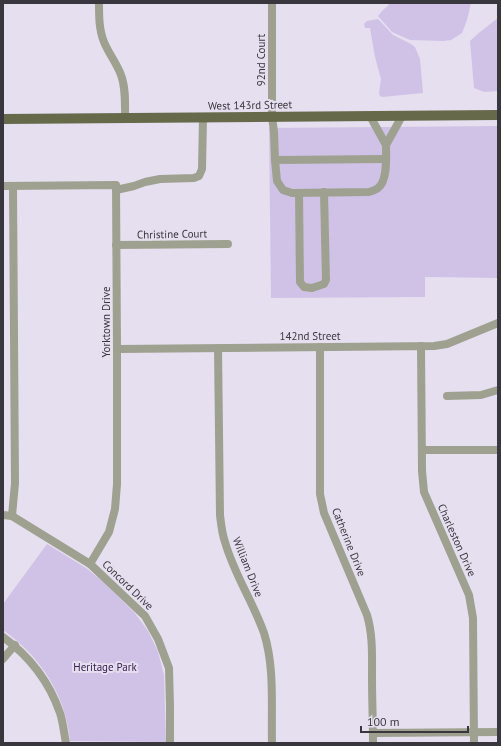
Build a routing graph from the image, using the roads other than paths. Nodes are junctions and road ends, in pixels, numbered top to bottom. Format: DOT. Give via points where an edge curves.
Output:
graph roads {
  1 [pos="99,3"];
  2 [pos="272,3"];
  3 [pos="498,115"];
  4 [pos="272,116"];
  5 [pos="370,116"];
  6 [pos="402,116"];
  7 [pos="125,118"];
  8 [pos="203,118"];
  9 [pos="3,119"];
  10 [pos="386,145"];
  11 [pos="386,159"];
  12 [pos="275,160"];
  13 [pos="3,186"];
  14 [pos="13,186"];
  15 [pos="116,190"];
  16 [pos="324,192"];
  17 [pos="299,193"];
  18 [pos="228,244"];
  19 [pos="116,245"];
  20 [pos="498,323"];
  21 [pos="421,346"];
  22 [pos="320,347"];
  23 [pos="117,348"];
  24 [pos="218,348"];
  25 [pos="498,390"];
  26 [pos="447,396"];
  27 [pos="422,450"];
  28 [pos="498,450"];
  29 [pos="3,515"];
  30 [pos="12,516"];
  31 [pos="90,564"];
  32 [pos="3,637"];
  33 [pos="15,645"];
  34 [pos="3,659"];
  35 [pos="474,732"];
  36 [pos="498,732"];
  37 [pos="373,733"];
  38 [pos="66,743"];
  39 [pos="170,743"];
  40 [pos="272,743"];
  41 [pos="373,743"];
  42 [pos="474,743"];
  1 -- 7 [label="street" via="102,36 122,76"];
  2 -- 4 [label="street, 92nd Court"];
  3 -- 6 [label="main road, West 143rd Street"];
  4 -- 5 [label="main road, West 143rd Street"];
  4 -- 8 [label="main road, West 143rd Street"];
  4 -- 12 [label="street, 92nd Court"];
  5 -- 6 [label="main road, West 143rd Street"];
  5 -- 10 [label="street"];
  6 -- 10 [label="street"];
  7 -- 8 [label="main road, West 143rd Street"];
  7 -- 9 [label="main road, West 143rd Street"];
  8 -- 15 [label="street" via="202,169 199,176 160,179"];
  10 -- 11 [label="street"];
  11 -- 12 [label="street"];
  11 -- 16 [label="street" via="385,173 378,189 369,192"];
  12 -- 17 [label="street, 92nd Court" via="277,181 283,190"];
  13 -- 14 [label="street"];
  14 -- 15 [label="street" via="116,185"];
  14 -- 30 [label="street" via="15,483"];
  15 -- 19 [label="street, Yorktown Drive"];
  16 -- 17 [label="street"];
  16 -- 17 [label="street" via="326,280 324,284 312,288 304,287 300,282"];
  18 -- 19 [label="street, Christine Court"];
  19 -- 23 [label="street, Yorktown Drive"];
  20 -- 21 [label="street, 142nd Street" via="448,344"];
  21 -- 22 [label="street, 142nd Street"];
  21 -- 27 [label="street, Charleston Drive"];
  22 -- 24 [label="street, 142nd Street"];
  22 -- 37 [label="street, Catherine Drive" via="320,494 324,513 370,627"];
  23 -- 24 [label="street, 142nd Street"];
  23 -- 31 [label="street, Yorktown Drive" via="115,509 109,532"];
  24 -- 40 [label="street, William Drive" via="220,515 225,543 264,634 270,663"];
  25 -- 26 [label="street" via="481,395"];
  27 -- 28 [label="street"];
  27 -- 35 [label="street, Charleston Drive" via="424,492 469,594 473,618"];
  29 -- 30 [label="street, Concord Drive"];
  30 -- 31 [label="street, Concord Drive"];
  31 -- 39 [label="street, Concord Drive" via="145,616 158,639 169,668"];
  32 -- 33 [label="street"];
  33 -- 34 [label="street"];
  33 -- 38 [label="street" via="34,664 48,686 60,713"];
  35 -- 36 [label="street"];
  35 -- 37 [label="street"];
  35 -- 42 [label="street, Charleston Drive"];
  37 -- 41 [label="street, Catherine Drive"];
}
